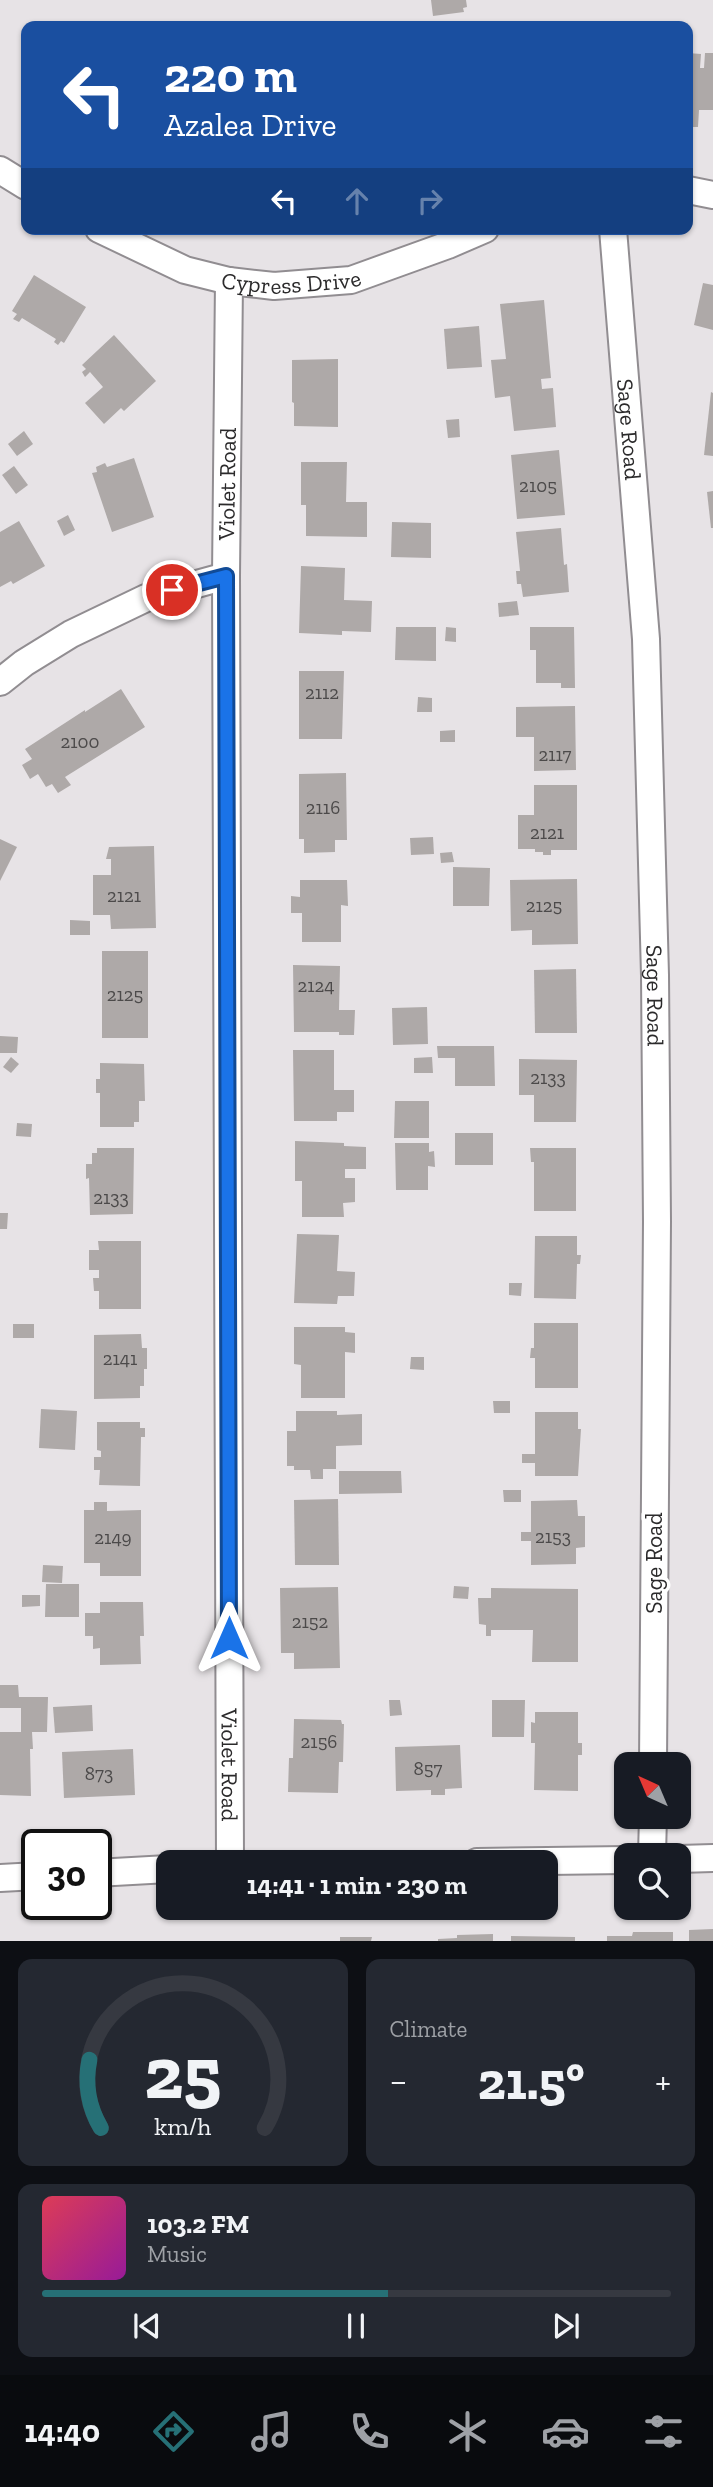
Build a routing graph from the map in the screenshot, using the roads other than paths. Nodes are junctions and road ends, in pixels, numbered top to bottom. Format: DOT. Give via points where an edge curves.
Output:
graph roads {
  1 [pos="0,170"];
  2 [pos="21,183"];
  3 [pos="693,191"];
  4 [pos="713,195"];
  5 [pos="111,235"];
  6 [pos="471,235"];
  7 [pos="613,235"];
  8 [pos="229,281"];
  9 [pos="226,576"];
  10 [pos="0,682"];
  11 [pos="653,1752"];
  12 [pos="230,1850"];
  13 [pos="713,1858"];
  14 [pos="691,1859"];
  15 [pos="614,1860"];
  16 [pos="558,1861"];
  17 [pos="156,1870"];
  18 [pos="112,1872"];
  19 [pos="21,1877"];
  20 [pos="0,1878"];
  1 -- 2 [label="street"];
  3 -- 4 [label="street"];
  5 -- 8 [label="street, Cypress Drive" via="184,270"];
  6 -- 8 [label="street, Cypress Drive" via="351,279 274,286"];
  7 -- 11 [label="street, Sage Road" via="646,639 655,961"];
  8 -- 9 [label="street, Violet Road"];
  9 -- 10 [label="street" via="146,598 71,634"];
  9 -- 12 [label="street, Violet Road"];
  13 -- 14 [label="street"];
  15 -- 16 [label="street"];
  17 -- 18 [label="street"];
  19 -- 20 [label="street"];
}
